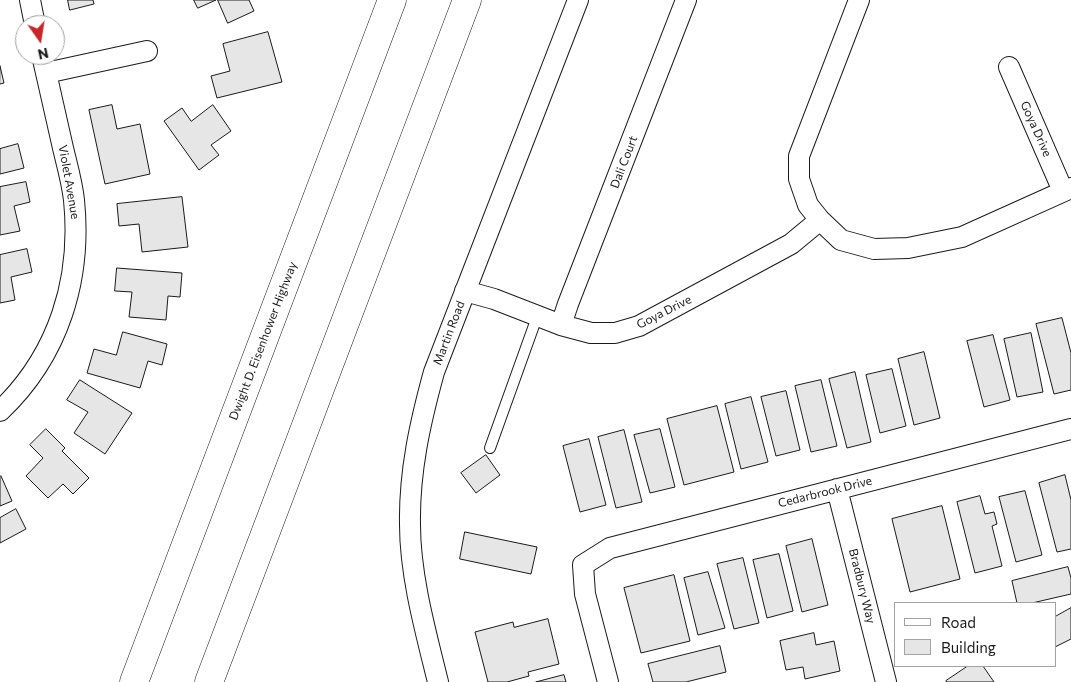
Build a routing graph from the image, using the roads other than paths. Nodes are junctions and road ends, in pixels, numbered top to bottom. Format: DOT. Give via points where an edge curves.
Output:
graph roads {
  1 [pos="30,0"];
  2 [pos="392,0"];
  3 [pos="467,0"];
  4 [pos="578,0"];
  5 [pos="686,0"];
  6 [pos="859,0"];
  7 [pos="33,15"];
  8 [pos="147,51"];
  9 [pos="65,61"];
  10 [pos="44,65"];
  11 [pos="1009,67"];
  12 [pos="1067,189"];
  13 [pos="820,220"];
  14 [pos="465,291"];
  15 [pos="537,316"];
  16 [pos="561,325"];
  17 [pos="0,411"];
  18 [pos="1071,429"];
  19 [pos="490,448"];
  20 [pos="837,489"];
  21 [pos="134,682"];
  22 [pos="209,682"];
  23 [pos="438,682"];
  24 [pos="608,682"];
  25 [pos="886,682"];
  1 -- 7 [label="street"];
  2 -- 21 [label="highway, Dwight D. Eisenhower Highway"];
  3 -- 22 [label="highway"];
  4 -- 14 [label="street, Martin Road"];
  5 -- 16 [label="street, Dali Court"];
  6 -- 13 [label="street, Goya Drive" via="800,156 799,180 808,205"];
  8 -- 9 [label="street"];
  10 -- 17 [label="street, Violet Avenue" via="74,198 74,267 69,295 55,334 36,368"];
  11 -- 12 [label="street, Goya Drive"];
  12 -- 13 [label="street, Goya Drive" via="962,237 908,248 874,249 841,240"];
  13 -- 16 [label="street, Goya Drive" via="791,244 639,326 615,333 591,333"];
  14 -- 15 [label="street, Goya Drive"];
  14 -- 23 [label="street, Martin Road" via="434,372 420,422 412,470 410,526 415,580"];
  15 -- 16 [label="street, Goya Drive"];
  15 -- 19 [label="lane"];
  18 -- 20 [label="street, Cedarbrook Drive"];
  20 -- 24 [label="street, Cedarbrook Drive" via="610,548 584,565 585,594"];
  20 -- 25 [label="street, Bradbury Way"];
}
